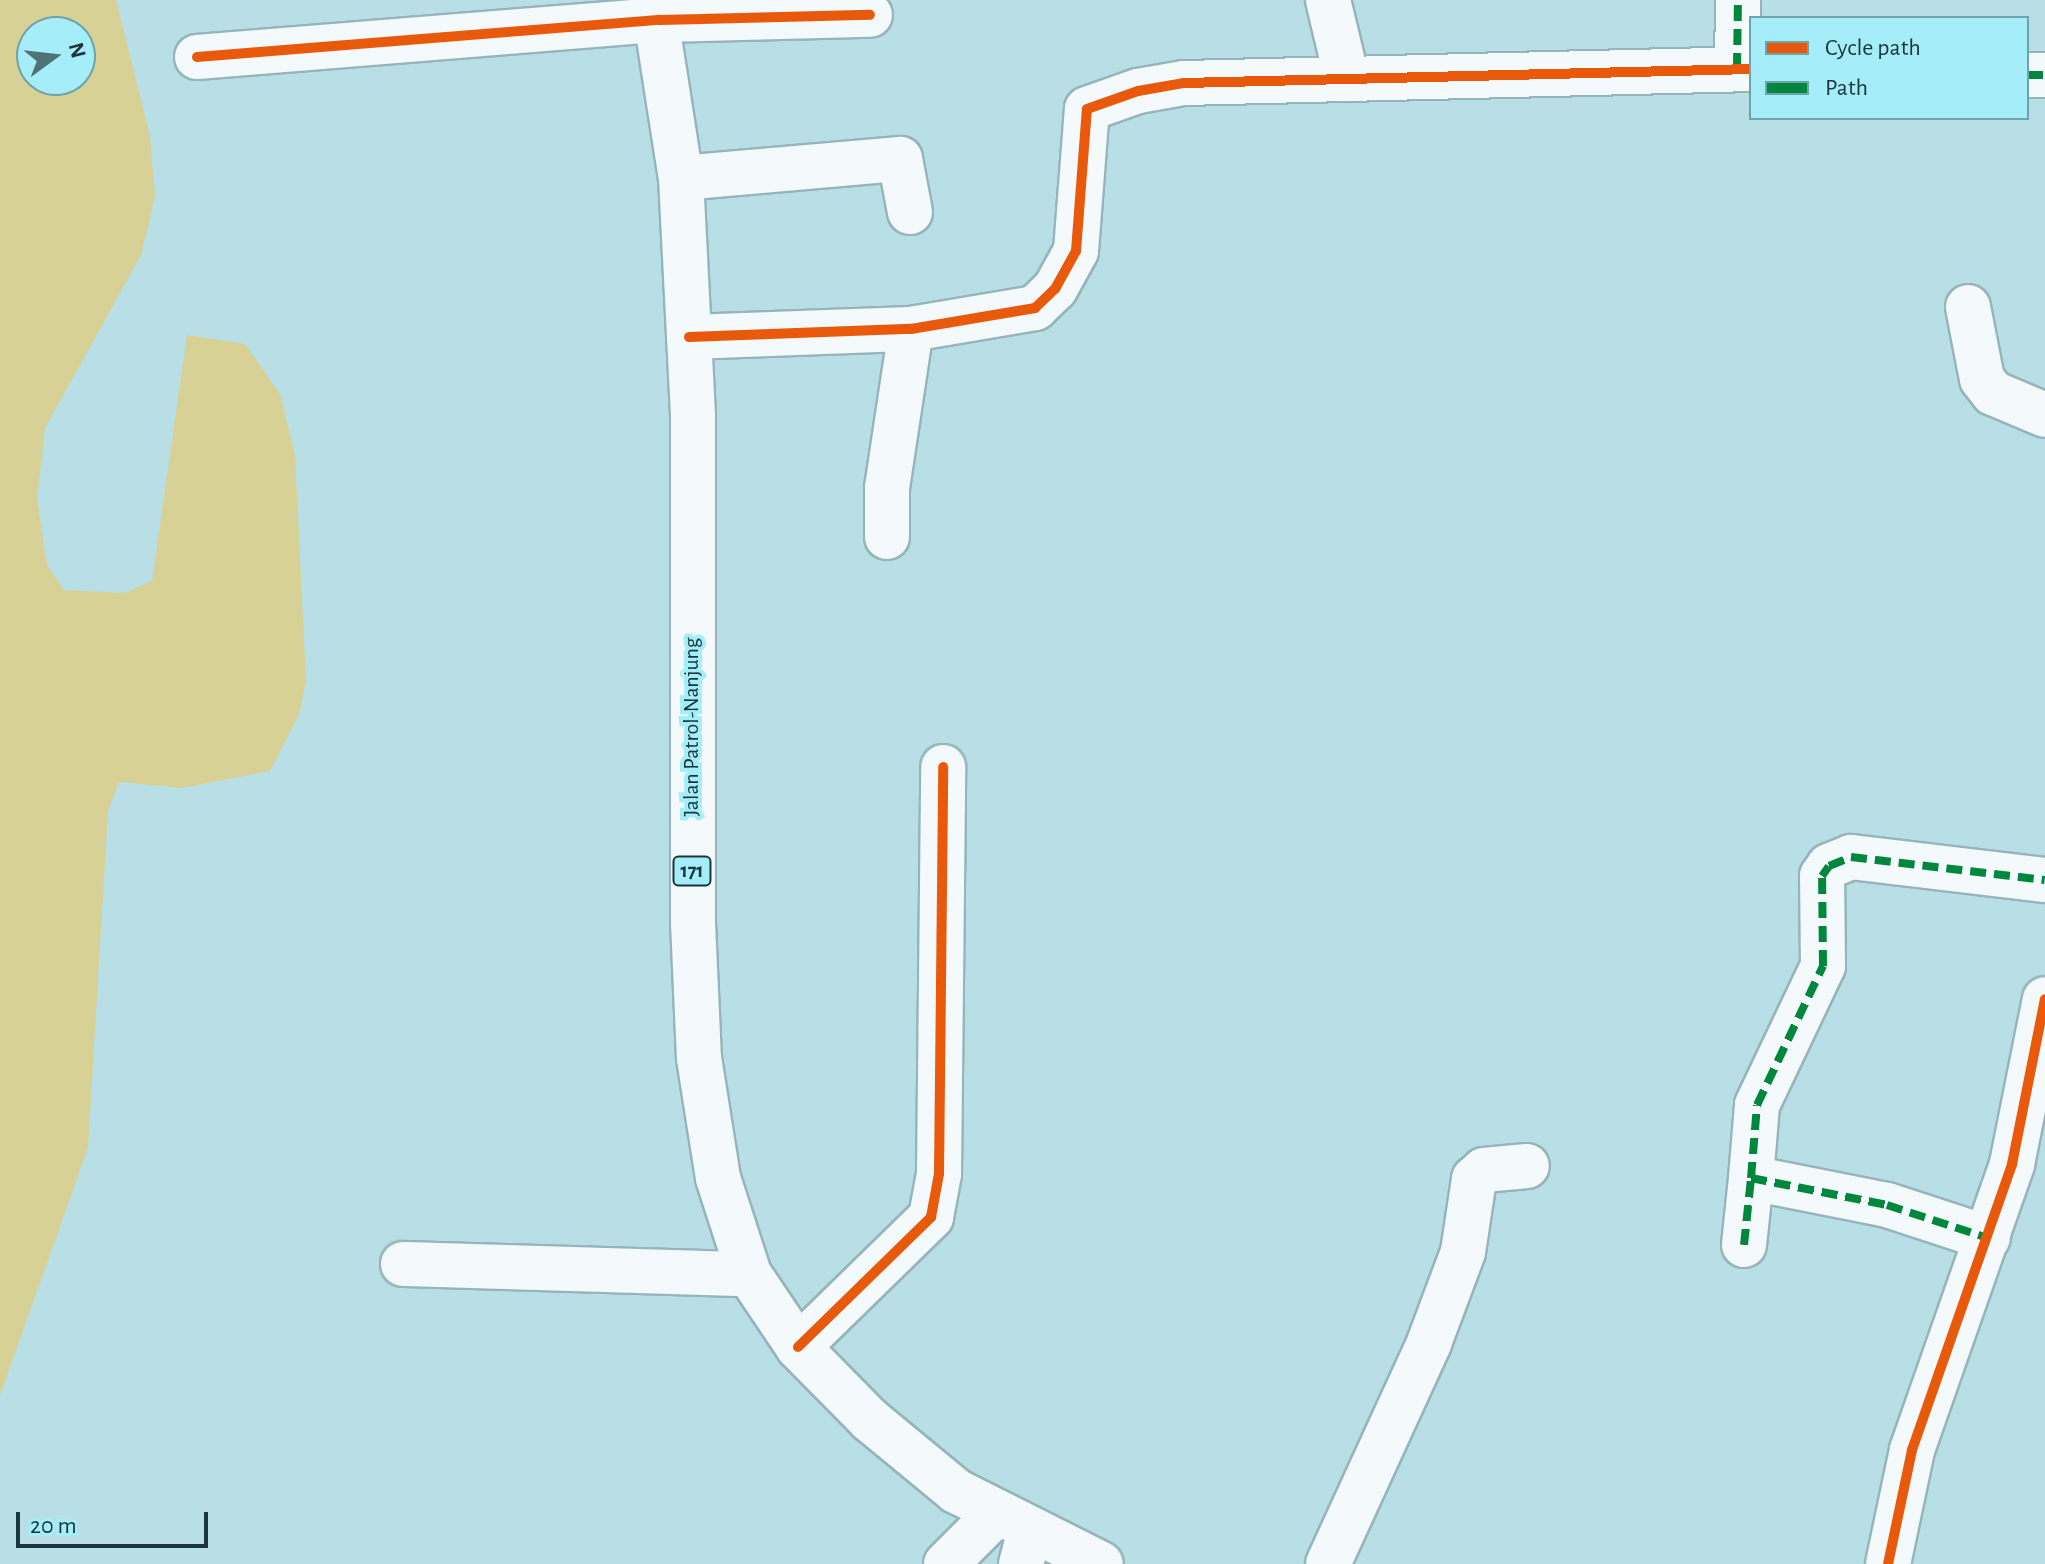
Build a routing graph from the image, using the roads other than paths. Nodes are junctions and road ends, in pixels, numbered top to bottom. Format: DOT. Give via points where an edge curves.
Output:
graph roads {
  1 [pos="1328,0"];
  2 [pos="1738,0"];
  3 [pos="656,10"];
  4 [pos="870,15"];
  5 [pos="197,57"];
  6 [pos="1744,69"];
  7 [pos="1347,79"];
  8 [pos="681,178"];
  9 [pos="910,212"];
  10 [pos="1968,307"];
  11 [pos="911,329"];
  12 [pos="689,337"];
  13 [pos="2045,415"];
  14 [pos="887,537"];
  15 [pos="943,767"];
  16 [pos="2045,880"];
  17 [pos="2045,999"];
  18 [pos="1527,1166"];
  19 [pos="1751,1178"];
  20 [pos="1988,1238"];
  21 [pos="1744,1245"];
  22 [pos="403,1264"];
  23 [pos="749,1274"];
  24 [pos="798,1347"];
  25 [pos="1016,1536"];
  26 [pos="946,1564"];
  27 [pos="1101,1564"];
  28 [pos="1328,1564"];
  29 [pos="1888,1564"];
  1 -- 7 [label="street"];
  2 -- 6 [label="street"];
  3 -- 4 [label="street"];
  3 -- 5 [label="street"];
  3 -- 8 [label="street, Jalan Patrol-Nanjung / 171"];
  6 -- 7 [label="street"];
  7 -- 11 [label="street" via="1184,83 1087,109 1076,251 1055,289 1035,308"];
  8 -- 9 [label="street" via="900,159"];
  8 -- 12 [label="street, Jalan Patrol-Nanjung / 171"];
  10 -- 13 [label="street" via="1982,379 1993,393"];
  11 -- 12 [label="street"];
  11 -- 14 [label="street" via="887,488"];
  12 -- 23 [label="street, Jalan Patrol-Nanjung / 171" via="699,1058 718,1178"];
  15 -- 24 [label="street" via="939,1174 931,1217"];
  16 -- 19 [label="street" via="1851,857 1829,866 1822,876 1823,966 1757,1105"];
  17 -- 20 [label="street" via="2012,1164"];
  18 -- 28 [label="street" via="1484,1170 1474,1179 1463,1252 1429,1343"];
  19 -- 20 [label="street" via="1887,1205"];
  19 -- 21 [label="street"];
  20 -- 29 [label="street" via="1912,1450"];
  22 -- 23 [label="street"];
  23 -- 24 [label="street, Jalan Patrol-Nanjung / 171"];
  24 -- 25 [label="street, Jalan Patrol-Nanjung / 171" via="870,1420"];
  25 -- 26 [label="street"];
  25 -- 27 [label="street, Jalan Patrol-Nanjung / 171"];
}
